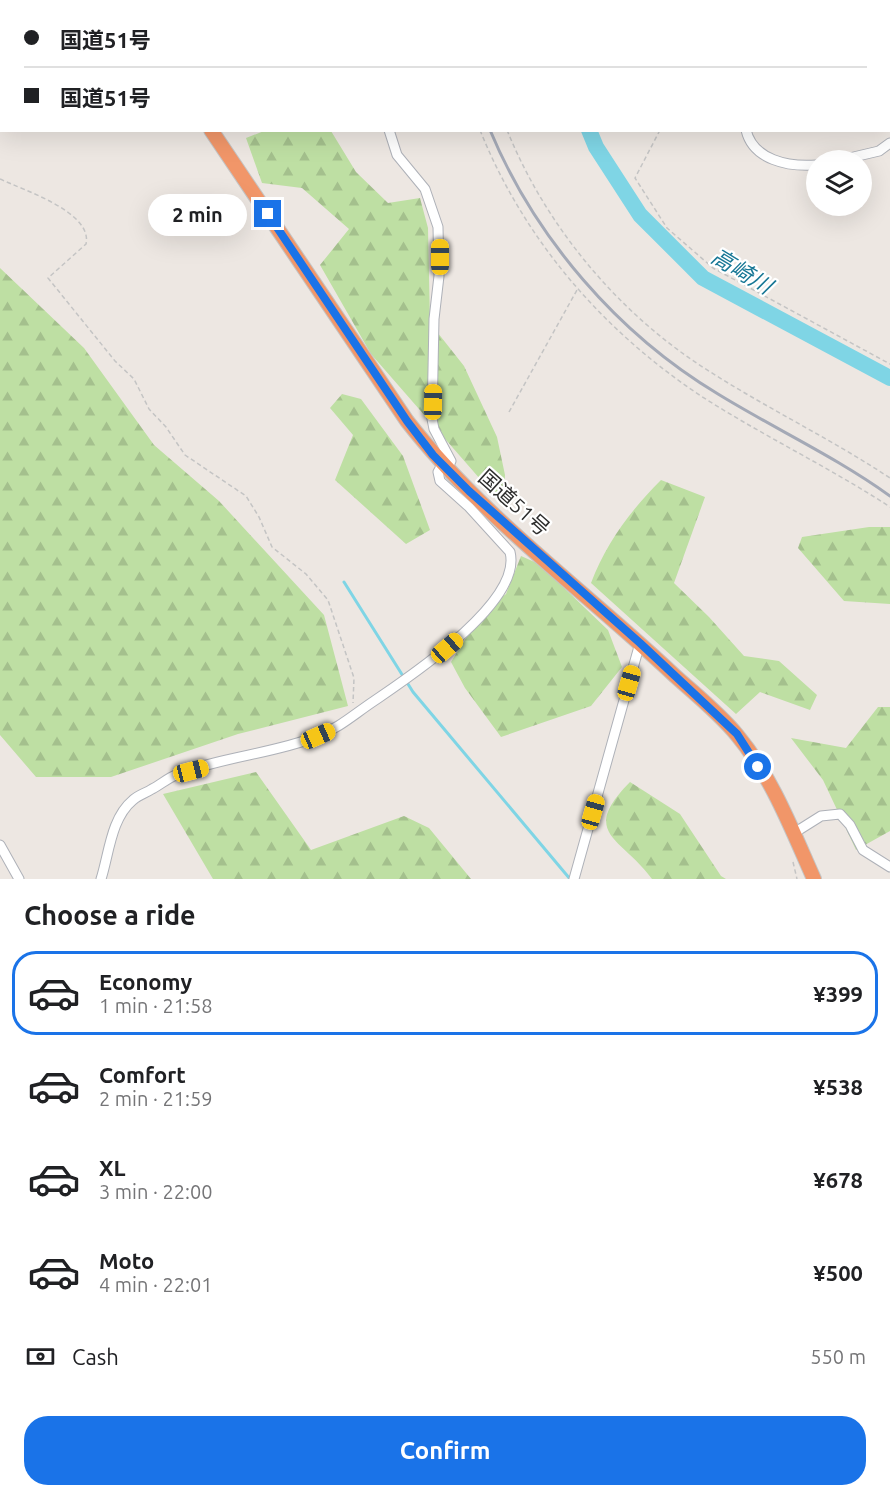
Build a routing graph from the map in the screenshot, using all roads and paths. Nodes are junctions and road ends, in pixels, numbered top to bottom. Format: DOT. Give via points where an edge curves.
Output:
graph roads {
  1 [pos="212,132"];
  2 [pos="391,132"];
  3 [pos="481,132"];
  4 [pos="508,132"];
  5 [pos="659,132"];
  6 [pos="746,132"];
  7 [pos="890,143"];
  8 [pos="872,153"];
  9 [pos="806,164"];
  10 [pos="0,179"];
  11 [pos="578,289"];
  12 [pos="890,364"];
  13 [pos="509,412"];
  14 [pos="445,467"];
  15 [pos="890,478"];
  16 [pos="890,507"];
  17 [pos="640,643"];
  18 [pos="353,716"];
  19 [pos="794,833"];
  20 [pos="0,845"];
  21 [pos="890,867"];
  22 [pos="18,879"];
  23 [pos="101,879"];
  24 [pos="574,879"];
  25 [pos="814,879"];
  1 -- 14 [label="highway, 国道51号" via="407,421"];
  2 -- 14 [label="street" via="397,154 425,189 438,227 432,419 451,461"];
  3 -- 11 [label="path" via="515,203 552,259"];
  4 -- 15 [label="path" via="520,162 558,225 596,274 634,313 696,363"];
  5 -- 12 [label="path" via="635,178 667,228 713,268"];
  6 -- 9 [label="street" via="757,152 779,162"];
  7 -- 8 [label="street"];
  10 -- 18 [label="path" via="69,211 84,229 86,244 48,278 134,380 149,409 184,455 246,496 272,547 306,574 328,600 354,678"];
  11 -- 13 [label="path"];
  11 -- 16 [label="path" via="617,331 701,395"];
  14 -- 17 [label="highway, 国道51号"];
  14 -- 18 [label="street" via="438,472 440,481 510,552 509,571 487,610 473,625 425,666"];
  17 -- 19 [label="highway, 国道51号" via="737,734 779,799"];
  17 -- 24 [label="street"];
  18 -- 23 [label="street" via="345,724 282,750 174,776 135,798 124,807 116,825"];
  19 -- 21 [label="street" via="821,816 840,814 864,850"];
  19 -- 25 [label="highway, 国道51号"];
  20 -- 22 [label="street"];
}
